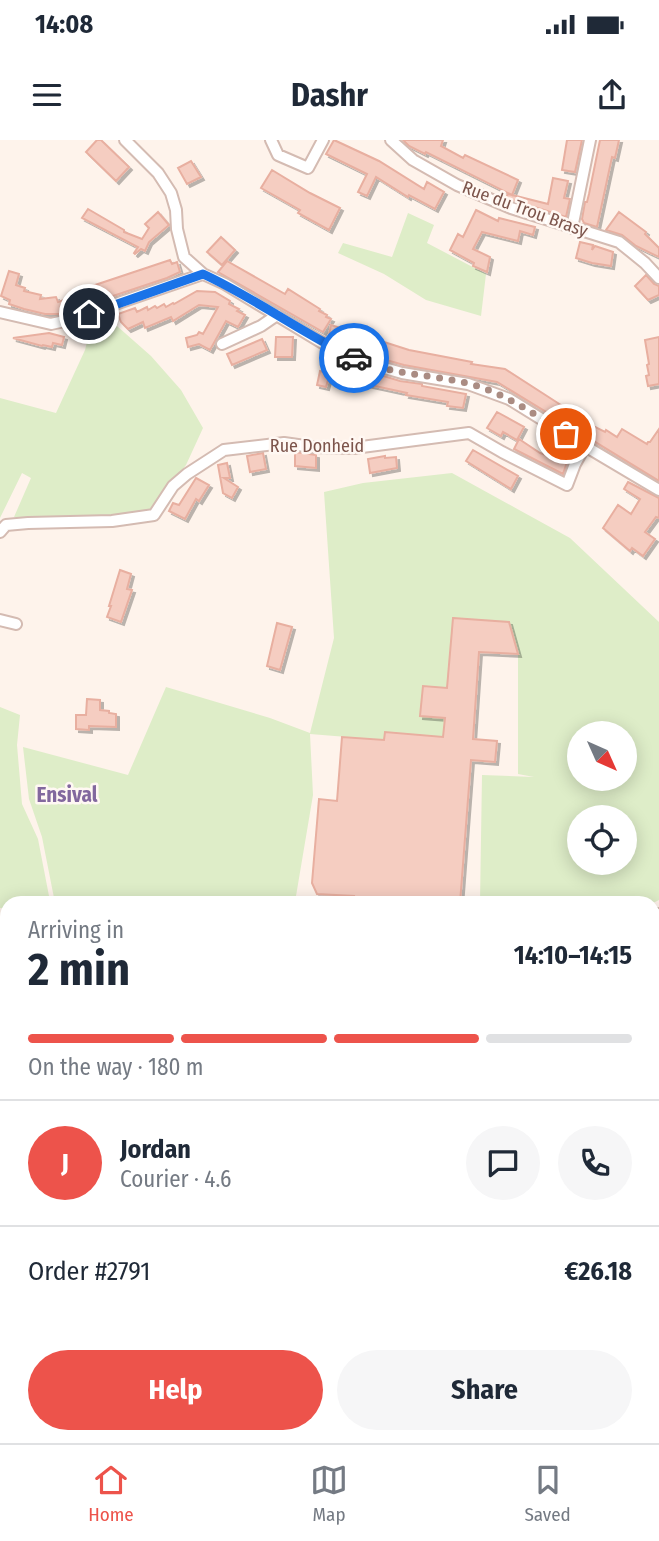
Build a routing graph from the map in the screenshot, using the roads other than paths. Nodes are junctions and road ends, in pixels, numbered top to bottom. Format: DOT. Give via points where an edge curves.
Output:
graph roads {
  1 [pos="125,140"];
  2 [pos="271,140"];
  3 [pos="323,140"];
  4 [pos="391,140"];
  5 [pos="590,140"];
  6 [pos="572,228"];
  7 [pos="203,274"];
  8 [pos="659,278"];
  9 [pos="0,312"];
  10 [pos="277,315"];
  11 [pos="222,344"];
  12 [pos="584,446"];
  13 [pos="659,490"];
  14 [pos="0,531"];
  15 [pos="0,620"];
  16 [pos="16,624"];
  1 -- 7 [label="street" via="171,193 184,257"];
  2 -- 3 [label="street" via="278,155 308,168"];
  4 -- 6 [label="street, Rue du Trou Brasy" via="414,160 457,185"];
  5 -- 6 [label="street"];
  6 -- 8 [label="street, Rue du Trou Brasy" via="619,242"];
  7 -- 9 [label="street" via="51,324"];
  7 -- 10 [label="street"];
  10 -- 11 [label="street"];
  10 -- 12 [label="street" via="360,361 468,384 509,399"];
  12 -- 13 [label="street"];
  12 -- 14 [label="street, Rue Donheid" via="566,485 469,433 354,448 285,443 242,447 224,450 187,474 173,486 154,516 6,525"];
  15 -- 16 [label="street"];
}
